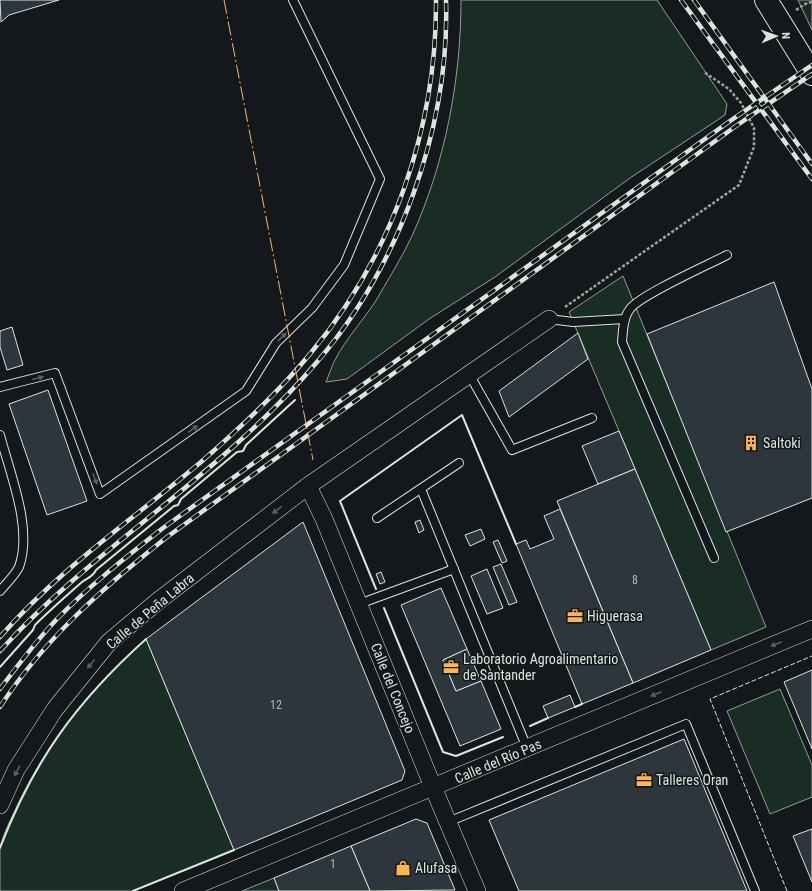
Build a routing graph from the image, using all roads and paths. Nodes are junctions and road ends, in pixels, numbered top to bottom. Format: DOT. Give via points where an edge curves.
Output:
graph roads {
  1 [pos="293,0"];
  2 [pos="766,0"];
  3 [pos="779,22"];
  4 [pos="704,72"];
  5 [pos="812,74"];
  6 [pos="812,90"];
  7 [pos="727,255"];
  8 [pos="549,318"];
  9 [pos="625,319"];
  10 [pos="469,374"];
  11 [pos="0,387"];
  12 [pos="592,418"];
  13 [pos="0,436"];
  14 [pos="459,463"];
  15 [pos="308,486"];
  16 [pos="422,489"];
  17 [pos="377,518"];
  18 [pos="714,558"];
  19 [pos="454,569"];
  20 [pos="0,591"];
  21 [pos="359,604"];
  22 [pos="812,629"];
  23 [pos="527,748"];
  24 [pos="432,787"];
  25 [pos="0,805"];
  26 [pos="448,822"];
  27 [pos="183,891"];
  28 [pos="477,891"];
  29 [pos="755,891"];
  11 -- 1 [label="lane, one-way" via="55,374 100,494 246,391 276,343 312,308 344,265 380,179"];
  2 -- 3 [label="highway"];
  3 -- 5 [label="highway"];
  3 -- 6 [label="highway"];
  4 -- 8 [label="path" via="729,89 741,103 754,128 754,147 739,185"];
  7 -- 9 [label="lane" via="643,298 630,308"];
  8 -- 9 [label="lane" via="573,322"];
  8 -- 10 [label="street, Calle de Peña Labra"];
  9 -- 18 [label="lane" via="622,342"];
  10 -- 12 [label="lane" via="512,450"];
  10 -- 15 [label="street, Calle de Peña Labra"];
  13 -- 20 [label="lane" via="23,520 24,547 18,568"];
  14 -- 16 [label="lane"];
  15 -- 21 [label="street, Calle del Concejo"];
  15 -- 25 [label="street, Calle de Peña Labra, one-way" via="158,601 109,642 55,709 16,770"];
  16 -- 17 [label="lane"];
  16 -- 19 [label="lane"];
  19 -- 21 [label="lane"];
  19 -- 23 [label="lane"];
  21 -- 24 [label="street, Calle del Concejo"];
  22 -- 23 [label="street, Calle del Río Pas, one-way"];
  23 -- 24 [label="street, Calle del Río Pas"];
  24 -- 26 [label="street, Calle del Concejo"];
  24 -- 27 [label="street, Calle del Río Pas"];
  26 -- 28 [label="street, Calle del Concejo"];
  26 -- 29 [label="lane" via="686,724"];
}
